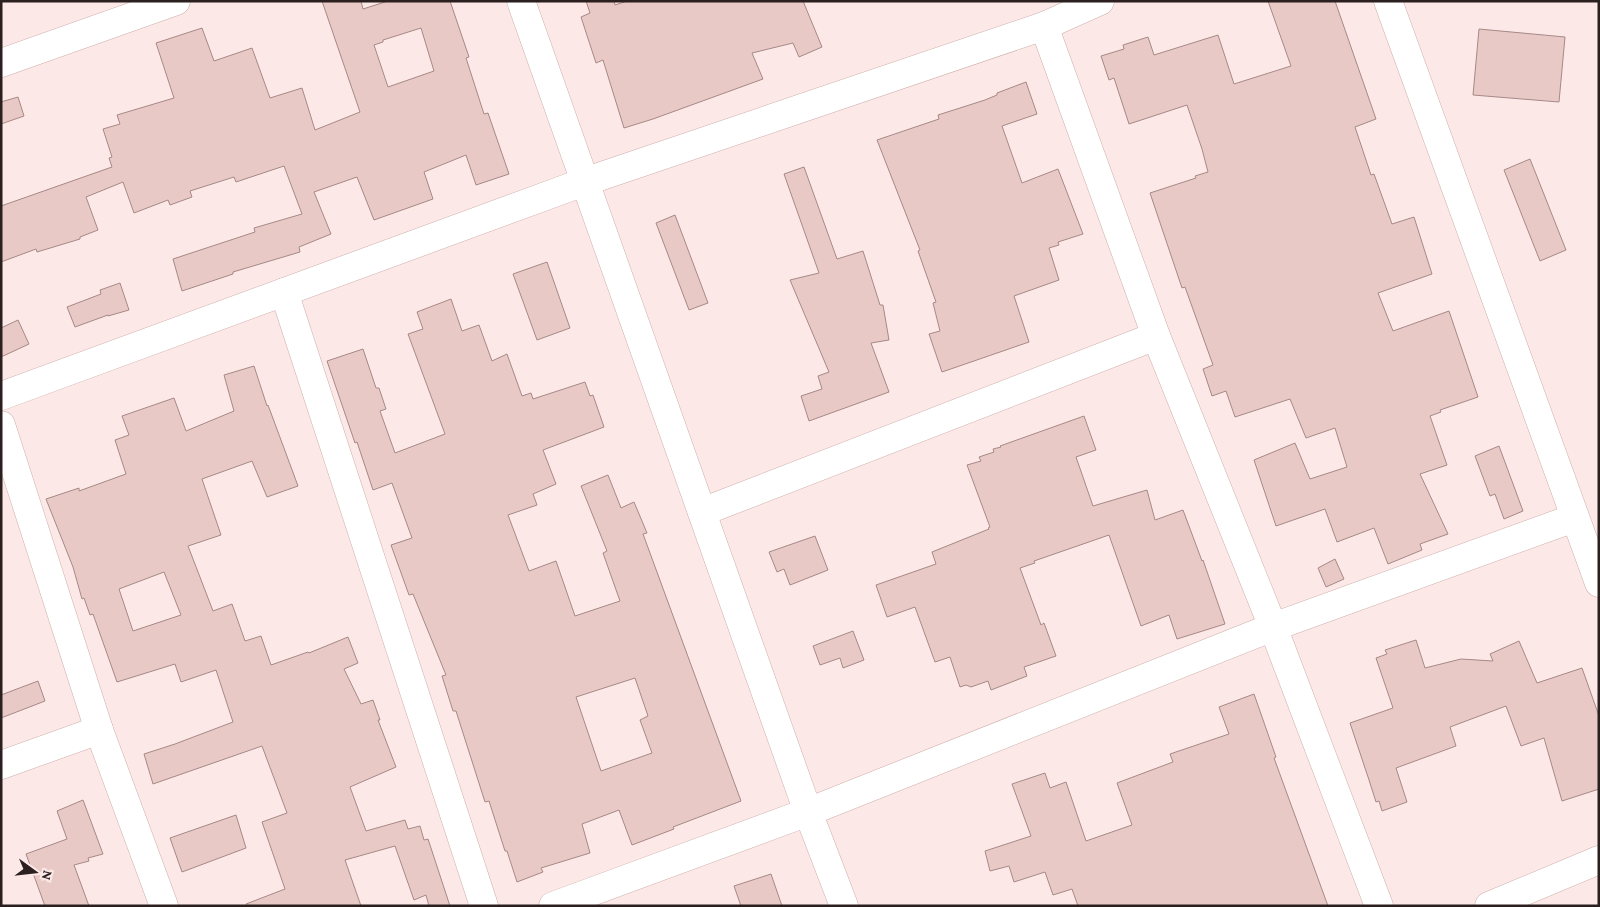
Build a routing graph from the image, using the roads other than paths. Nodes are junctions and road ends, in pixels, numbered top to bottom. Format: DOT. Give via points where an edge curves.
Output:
graph roads {
  1 [pos="521,1"];
  2 [pos="1100,1"];
  3 [pos="1388,1"];
  4 [pos="170,2"];
  5 [pos="1044,26"];
  6 [pos="1,63"];
  7 [pos="584,182"];
  8 [pos="284,292"];
  9 [pos="1156,336"];
  10 [pos="1,396"];
  11 [pos="1,425"];
  12 [pos="702,512"];
  13 [pos="1574,518"];
  14 [pos="1599,583"];
  15 [pos="1273,627"];
  16 [pos="99,730"];
  17 [pos="1,765"];
  18 [pos="808,812"];
  19 [pos="1599,860"];
  20 [pos="164,906"];
  21 [pos="484,906"];
  22 [pos="553,906"];
  23 [pos="844,906"];
  24 [pos="1378,906"];
  25 [pos="1489,906"];
  1 -- 7 [label="street"];
  2 -- 5 [label="street"];
  3 -- 13 [label="street"];
  4 -- 6 [label="street"];
  5 -- 7 [label="street"];
  5 -- 9 [label="street"];
  7 -- 8 [label="street"];
  7 -- 12 [label="street"];
  8 -- 10 [label="street"];
  8 -- 21 [label="street"];
  9 -- 12 [label="street"];
  9 -- 15 [label="street"];
  11 -- 16 [label="street"];
  12 -- 18 [label="street"];
  13 -- 14 [label="street"];
  13 -- 15 [label="street"];
  15 -- 18 [label="street"];
  15 -- 24 [label="street"];
  16 -- 17 [label="street"];
  16 -- 20 [label="street"];
  18 -- 22 [label="street"];
  18 -- 23 [label="street"];
  19 -- 25 [label="street"];
}
